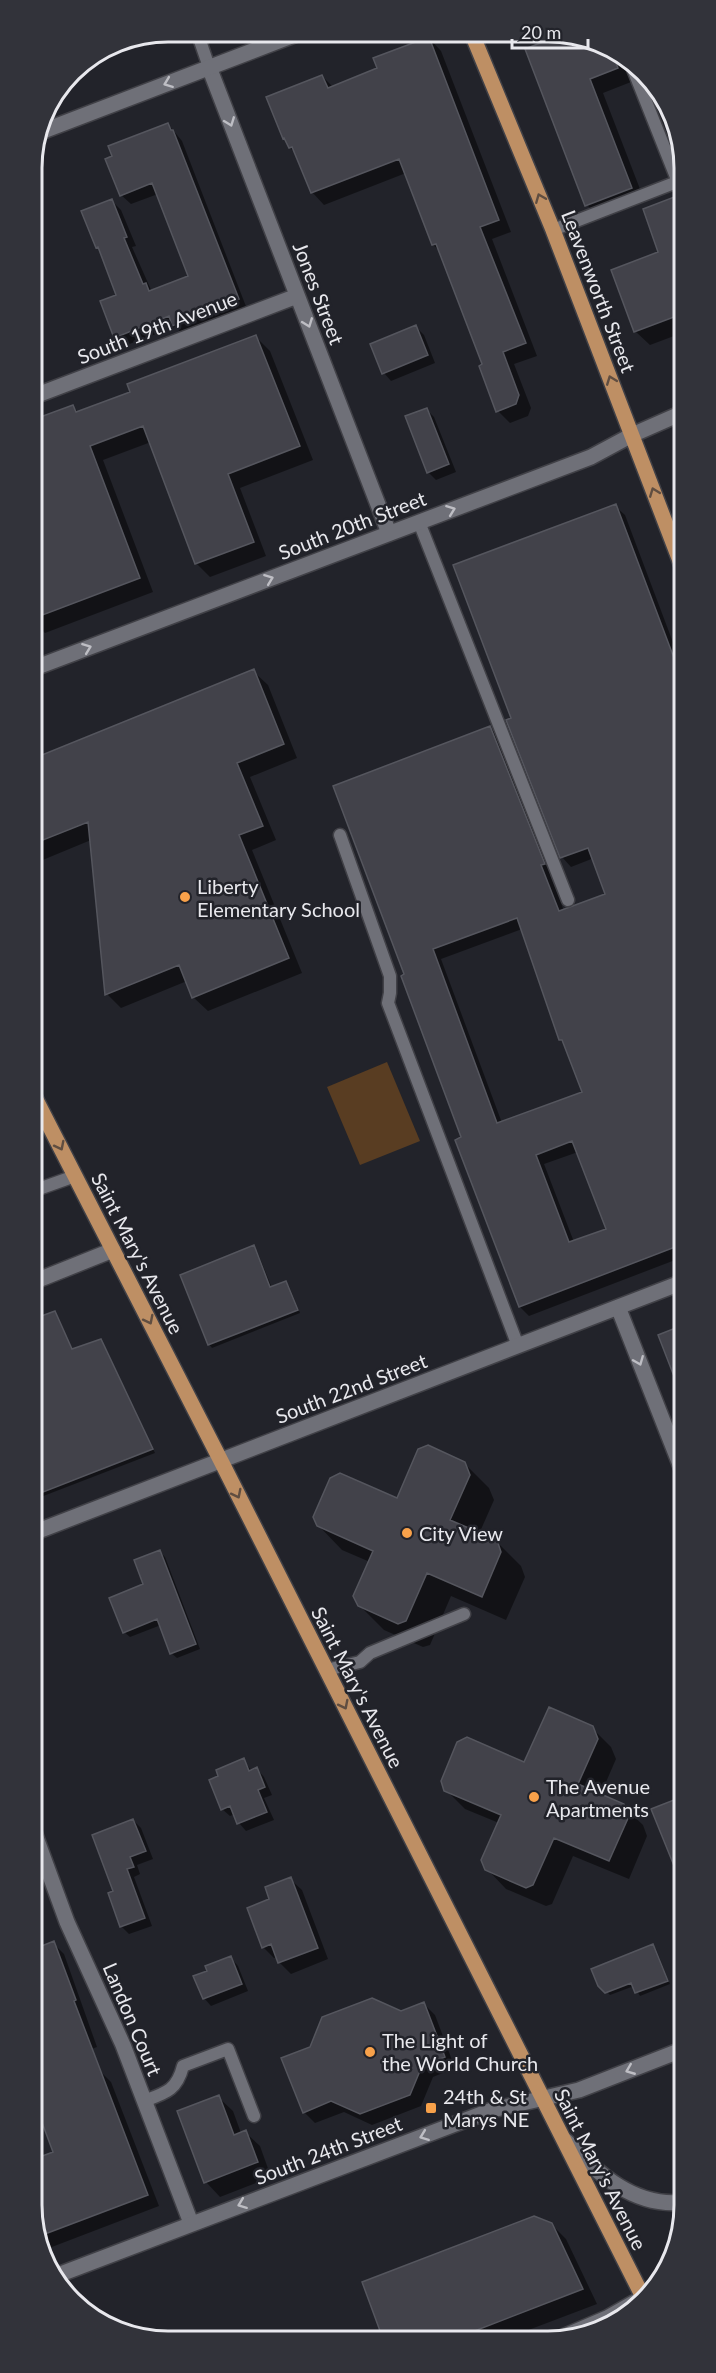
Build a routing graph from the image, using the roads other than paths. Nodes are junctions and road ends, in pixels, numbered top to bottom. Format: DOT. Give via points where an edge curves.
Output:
graph roads {
  1 [pos="200,42"];
  2 [pos="275,42"];
  3 [pos="476,42"];
  4 [pos="209,67"];
  5 [pos="638,80"];
  6 [pos="49,129"];
  7 [pos="674,167"];
  8 [pos="674,183"];
  9 [pos="553,230"];
  10 [pos="297,296"];
  11 [pos="42,393"];
  12 [pos="674,417"];
  13 [pos="632,435"];
  14 [pos="419,522"];
  15 [pos="389,533"];
  16 [pos="674,545"];
  17 [pos="42,665"];
  18 [pos="340,835"];
  19 [pos="568,900"];
  20 [pos="42,1112"];
  21 [pos="75,1176"];
  22 [pos="42,1188"];
  23 [pos="113,1250"];
  24 [pos="42,1278"];
  25 [pos="674,1285"];
  26 [pos="618,1307"];
  27 [pos="518,1346"];
  28 [pos="674,1449"];
  29 [pos="221,1461"];
  30 [pos="42,1530"];
  31 [pos="464,1614"];
  32 [pos="326,1670"];
  33 [pos="42,1854"];
  34 [pos="674,2053"];
  35 [pos="542,2098"];
  36 [pos="144,2101"];
  37 [pos="254,2116"];
  38 [pos="562,2137"];
  39 [pos="674,2201"];
  40 [pos="191,2223"];
  41 [pos="62,2273"];
  42 [pos="640,2291"];
  1 -- 4 [label="lane"];
  2 -- 4 [label="street"];
  9 -- 3 [label="main road, Leavenworth Street, one-way"];
  4 -- 6 [label="street, one-way"];
  4 -- 10 [label="street, Jones Street, one-way"];
  5 -- 7 [label="lane"];
  8 -- 9 [label="lane"];
  13 -- 9 [label="main road, Leavenworth Street, one-way"];
  10 -- 11 [label="street, South 19th Avenue"];
  10 -- 15 [label="street, Jones Street, one-way"];
  12 -- 13 [label="street, South 20th Street"];
  14 -- 13 [label="street, South 20th Street, one-way" via="591,457"];
  16 -- 13 [label="main road, Leavenworth Street, one-way"];
  14 -- 15 [label="street, South 20th Street"];
  14 -- 19 [label="lane"];
  17 -- 15 [label="street, South 20th Street, one-way"];
  18 -- 27 [label="lane" via="390,976 388,1003"];
  20 -- 21 [label="main road, Saint Mary's Avenue, one-way"];
  21 -- 22 [label="lane"];
  21 -- 23 [label="main road, Saint Mary's Avenue"];
  23 -- 24 [label="street"];
  23 -- 29 [label="main road, Saint Mary's Avenue, one-way"];
  25 -- 26 [label="street, South 22nd Street"];
  26 -- 27 [label="street, South 22nd Street"];
  26 -- 28 [label="street, one-way"];
  27 -- 29 [label="street, South 22nd Street"];
  29 -- 30 [label="street, South 22nd Street"];
  29 -- 32 [label="main road, Saint Mary's Avenue, one-way"];
  31 -- 32 [label="lane" via="370,1653 360,1662"];
  32 -- 35 [label="main road, Saint Mary's Avenue, one-way"];
  33 -- 36 [label="street, Landon Court"];
  34 -- 35 [label="street, South 24th Street, one-way" via="579,2090"];
  35 -- 38 [label="main road, Saint Mary's Avenue"];
  35 -- 40 [label="street, South 24th Street, one-way" via="492,2110"];
  36 -- 37 [label="lane" via="168,2092 180,2078 183,2066 228,2049"];
  36 -- 40 [label="street, Landon Court"];
  38 -- 39 [label="street" via="623,2190 648,2200"];
  38 -- 42 [label="main road, Saint Mary's Avenue"];
  40 -- 41 [label="street, South 24th Street"];
}
